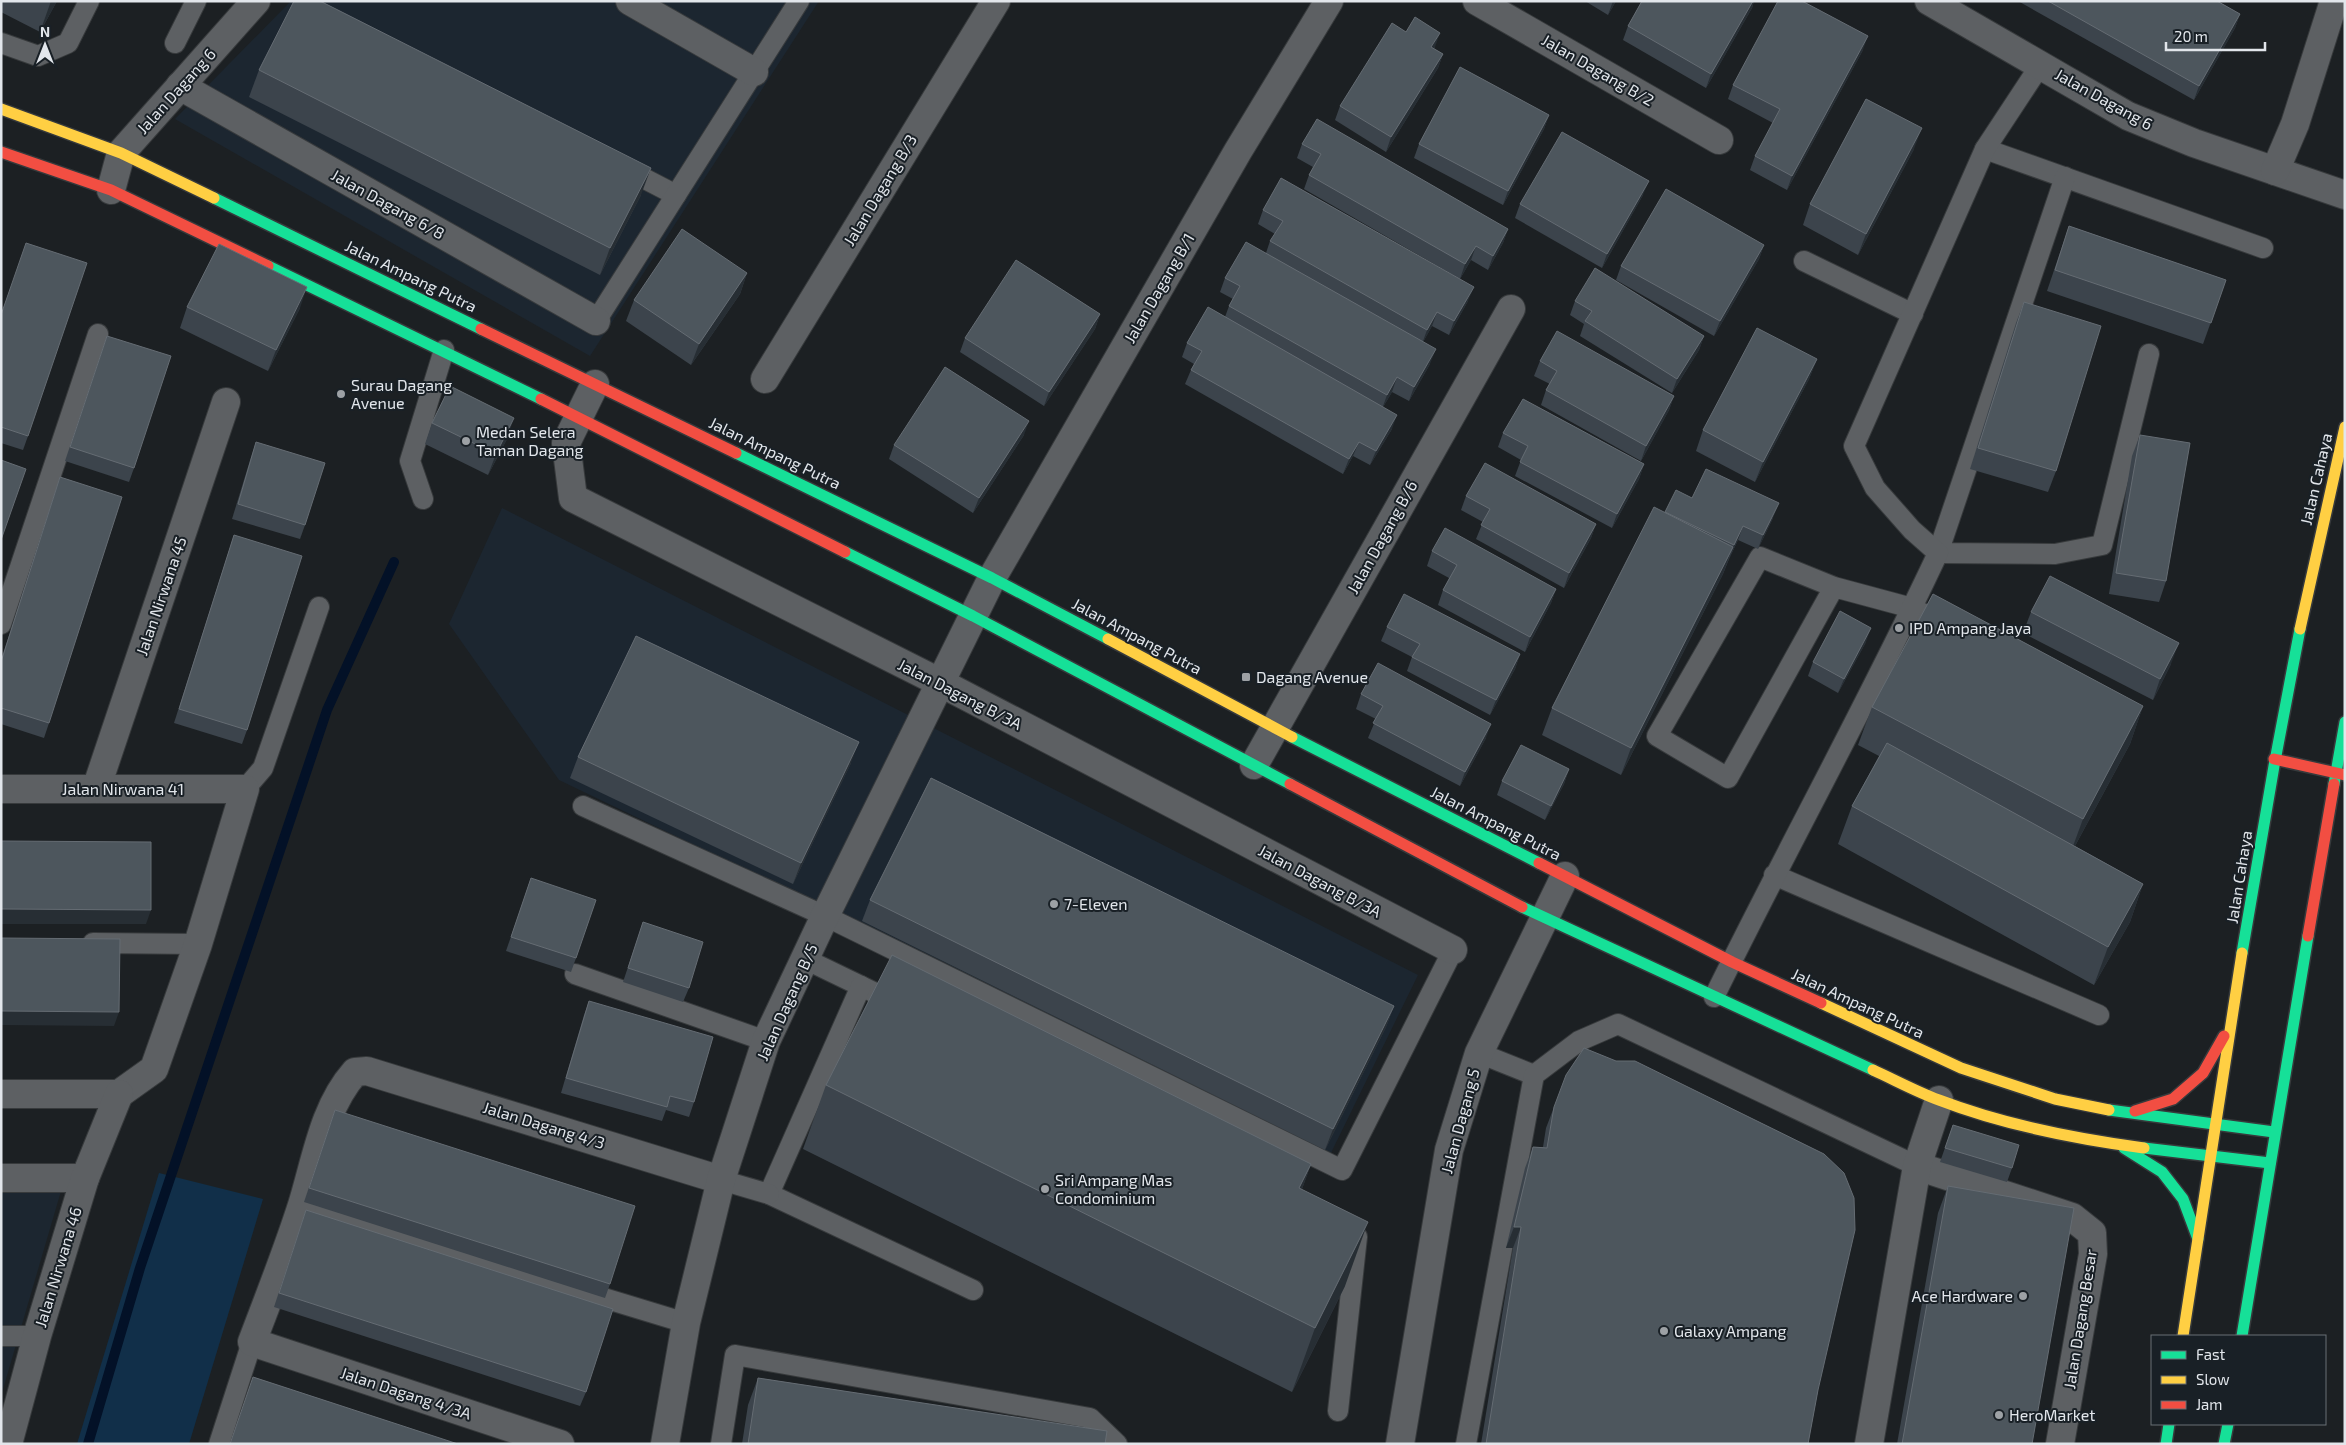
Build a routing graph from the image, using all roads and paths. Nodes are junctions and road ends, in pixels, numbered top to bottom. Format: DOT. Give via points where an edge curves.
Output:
graph roads {
  1 [pos="89,1"];
  2 [pos="196,1"];
  3 [pos="256,1"];
  4 [pos="630,1"];
  5 [pos="799,1"];
  6 [pos="996,1"];
  7 [pos="1329,1"];
  8 [pos="1477,1"];
  9 [pos="1929,1"];
  10 [pos="2327,4"];
  11 [pos="1,43"];
  12 [pos="175,43"];
  13 [pos="2041,64"];
  14 [pos="754,72"];
  15 [pos="180,86"];
  16 [pos="1,109"];
  17 [pos="1719,140"];
  18 [pos="1985,150"];
  19 [pos="1,152"];
  20 [pos="121,153"];
  21 [pos="607,160"];
  22 [pos="2276,171"];
  23 [pos="2065,177"];
  24 [pos="111,190"];
  25 [pos="2345,195"];
  26 [pos="676,196"];
  27 [pos="2263,248"];
  28 [pos="1804,261"];
  29 [pos="1511,309"];
  30 [pos="1913,314"];
  31 [pos="596,321"];
  32 [pos="98,334"];
  33 [pos="444,350"];
  34 [pos="2149,354"];
  35 [pos="765,380"];
  36 [pos="595,384"];
  37 [pos="226,402"];
  38 [pos="579,418"];
  39 [pos="2345,427"];
  40 [pos="423,499"];
  41 [pos="1938,553"];
  42 [pos="992,578"];
  43 [pos="1834,587"];
  44 [pos="320,607"];
  45 [pos="1912,608"];
  46 [pos="974,616"];
  47 [pos="1939,621"];
  48 [pos="1,624"];
  49 [pos="939,682"];
  50 [pos="2345,722"];
  51 [pos="1275,728"];
  52 [pos="2274,759"];
  53 [pos="1254,764"];
  54 [pos="2340,774"];
  55 [pos="1,789"];
  56 [pos="96,789"];
  57 [pos="245,789"];
  58 [pos="583,806"];
  59 [pos="1774,875"];
  60 [pos="1565,876"];
  61 [pos="825,916"];
  62 [pos="1543,918"];
  63 [pos="70,942"];
  64 [pos="198,944"];
  65 [pos="1453,950"];
  66 [pos="805,959"];
  67 [pos="1732,962"];
  68 [pos="575,974"];
  69 [pos="861,986"];
  70 [pos="1714,997"];
  71 [pos="914,1012"];
  72 [pos="2099,1015"];
  73 [pos="2232,1023"];
  74 [pos="766,1040"];
  75 [pos="1479,1053"];
  76 [pos="1534,1075"];
  77 [pos="1,1094"];
  78 [pos="119,1094"];
  79 [pos="1938,1100"];
  80 [pos="2127,1114"];
  81 [pos="2217,1125"];
  82 [pos="2274,1132"];
  83 [pos="2116,1144"];
  84 [pos="2212,1155"];
  85 [pos="2270,1163"];
  86 [pos="1916,1166"];
  87 [pos="1,1178"];
  88 [pos="85,1178"];
  89 [pos="721,1180"];
  90 [pos="769,1194"];
  91 [pos="301,1206"];
  92 [pos="1342,1227"];
  93 [pos="2198,1240"];
  94 [pos="974,1290"];
  95 [pos="686,1323"];
  96 [pos="2183,1335"];
  97 [pos="2242,1335"];
  98 [pos="1,1336"];
  99 [pos="37,1336"];
  100 [pos="252,1342"];
  101 [pos="1338,1411"];
  102 [pos="2169,1425"];
  103 [pos="2228,1425"];
  104 [pos="8,1444"];
  105 [pos="219,1444"];
  106 [pos="560,1444"];
  107 [pos="665,1444"];
  108 [pos="721,1444"];
  109 [pos="1117,1444"];
  110 [pos="1400,1444"];
  111 [pos="1466,1444"];
  112 [pos="1869,1444"];
  113 [pos="2060,1444"];
  114 [pos="2166,1444"];
  115 [pos="2224,1444"];
  1 -- 11 [label="lane" via="68,43 38,56"];
  2 -- 12 [label="lane"];
  3 -- 15 [label="street, Jalan Dagang 6"];
  4 -- 14 [label="street"];
  5 -- 14 [label="lane"];
  6 -- 35 [label="street, Jalan Dagang B/3"];
  7 -- 42 [label="street, Jalan Dagang B/1" via="1238,150"];
  8 -- 17 [label="street, Jalan Dagang B/2"];
  9 -- 13 [label="street, Jalan Dagang 6"];
  10 -- 22 [label="street" via="2295,124"];
  13 -- 18 [label="lane"];
  13 -- 22 [label="street, Jalan Dagang 6" via="2128,116 2194,144"];
  14 -- 26 [label="lane"];
  15 -- 20 [label="street, Jalan Dagang 6"];
  15 -- 31 [label="street, Jalan Dagang 6/8"];
  16 -- 20 [label="street, Jalan Ampang Putra"];
  18 -- 23 [label="lane"];
  18 -- 30 [label="lane"];
  19 -- 24 [label="street"];
  20 -- 24 [label="street, Jalan Dagang 6"];
  20 -- 36 [label="street, Jalan Ampang Putra"];
  21 -- 26 [label="lane"];
  22 -- 25 [label="street, Jalan Dagang 6"];
  23 -- 27 [label="lane"];
  23 -- 41 [label="lane"];
  24 -- 33 [label="street"];
  26 -- 31 [label="lane"];
  28 -- 30 [label="lane"];
  29 -- 51 [label="street, Jalan Dagang B/6"];
  30 -- 41 [label="lane" via="1854,446 1875,488 1912,530"];
  32 -- 48 [label="lane"];
  33 -- 38 [label="street"];
  33 -- 40 [label="lane" via="410,460"];
  34 -- 41 [label="lane" via="2102,545 2055,554"];
  36 -- 38 [label="street, Jalan Dagang B/3A"];
  36 -- 42 [label="street, Jalan Ampang Putra"];
  37 -- 56 [label="street, Jalan Nirwana 45"];
  38 -- 46 [label="street"];
  38 -- 49 [label="street, Jalan Dagang B/3A" via="566,443 573,498"];
  39 -- 52 [label="street, Jalan Cahaya" via="2327,498"];
  41 -- 45 [label="lane"];
  42 -- 46 [label="street, Jalan Dagang B/1"];
  42 -- 51 [label="street, Jalan Ampang Putra"];
  43 -- 43 [label="lane" via="1728,778 1657,736 1760,558"];
  43 -- 45 [label="lane"];
  44 -- 57 [label="lane" via="263,768"];
  45 -- 47 [label="lane"];
  45 -- 59 [label="lane"];
  46 -- 49 [label="street, Jalan Dagang B/5"];
  46 -- 53 [label="street"];
  49 -- 61 [label="street, Jalan Dagang B/5"];
  49 -- 65 [label="street, Jalan Dagang B/3A"];
  50 -- 54 [label="street"];
  51 -- 53 [label="street, Jalan Dagang B/6"];
  51 -- 60 [label="street, Jalan Ampang Putra"];
  52 -- 54 [label="street"];
  52 -- 73 [label="street, Jalan Cahaya"];
  53 -- 62 [label="street"];
  54 -- 82 [label="street"];
  55 -- 56 [label="street, Jalan Nirwana 41"];
  56 -- 57 [label="street, Jalan Nirwana 41"];
  57 -- 64 [label="street"];
  58 -- 61 [label="lane"];
  59 -- 67 [label="lane"];
  59 -- 72 [label="lane"];
  60 -- 62 [label="street, Jalan Dagang 5"];
  60 -- 67 [label="street, Jalan Ampang Putra"];
  61 -- 65 [label="lane" via="1342,1170"];
  61 -- 66 [label="street, Jalan Dagang B/5"];
  62 -- 70 [label="street"];
  62 -- 75 [label="street, Jalan Dagang 5"];
  63 -- 64 [label="lane"];
  64 -- 78 [label="street" via="154,1069"];
  66 -- 69 [label="lane"];
  66 -- 74 [label="street, Jalan Dagang B/5"];
  67 -- 70 [label="lane"];
  67 -- 80 [label="street, Jalan Ampang Putra" via="1961,1068 2055,1099"];
  68 -- 74 [label="lane"];
  69 -- 71 [label="lane"];
  69 -- 90 [label="lane"];
  70 -- 79 [label="street"];
  73 -- 80 [label="street" via="2203,1073 2173,1099"];
  73 -- 81 [label="street, Jalan Cahaya"];
  74 -- 89 [label="street, Jalan Dagang B/5"];
  75 -- 76 [label="lane"];
  75 -- 110 [label="street, Jalan Dagang 5" via="1449,1150"];
  76 -- 86 [label="lane" via="1579,1040 1618,1024"];
  76 -- 111 [label="lane"];
  77 -- 78 [label="street"];
  78 -- 88 [label="street, Jalan Nirwana 46"];
  79 -- 83 [label="street" via="2008,1122"];
  79 -- 86 [label="street"];
  80 -- 81 [label="street, Jalan Ampang Putra"];
  81 -- 82 [label="street, Jalan Ampang Putra"];
  81 -- 84 [label="street, Jalan Cahaya"];
  82 -- 85 [label="street"];
  83 -- 84 [label="street"];
  83 -- 93 [label="street" via="2162,1172 2183,1199"];
  84 -- 85 [label="street"];
  84 -- 93 [label="street, Jalan Cahaya"];
  85 -- 97 [label="street"];
  86 -- 112 [label="street"];
  86 -- 113 [label="street, Jalan Dagang Besar" via="2072,1217 2092,1233 2093,1254"];
  87 -- 88 [label="street"];
  88 -- 99 [label="street, Jalan Nirwana 46"];
  89 -- 90 [label="lane"];
  89 -- 91 [label="street, Jalan Dagang 4/3" via="367,1071 355,1072 333,1104"];
  89 -- 95 [label="street, Jalan Dagang B/5"];
  90 -- 94 [label="lane"];
  91 -- 95 [label="lane"];
  91 -- 100 [label="street"];
  92 -- 101 [label="lane" via="1357,1237"];
  93 -- 96 [label="street, Jalan Cahaya"];
  95 -- 107 [label="street, Jalan Dagang B/5"];
  98 -- 99 [label="lane"];
  99 -- 104 [label="street, Jalan Nirwana 46"];
  100 -- 105 [label="lane"];
  100 -- 106 [label="street, Jalan Dagang 4/3A"];
  102 -- 114 [label="street"];
  103 -- 115 [label="street"];
  108 -- 109 [label="lane" via="734,1356 1090,1418"];
}
